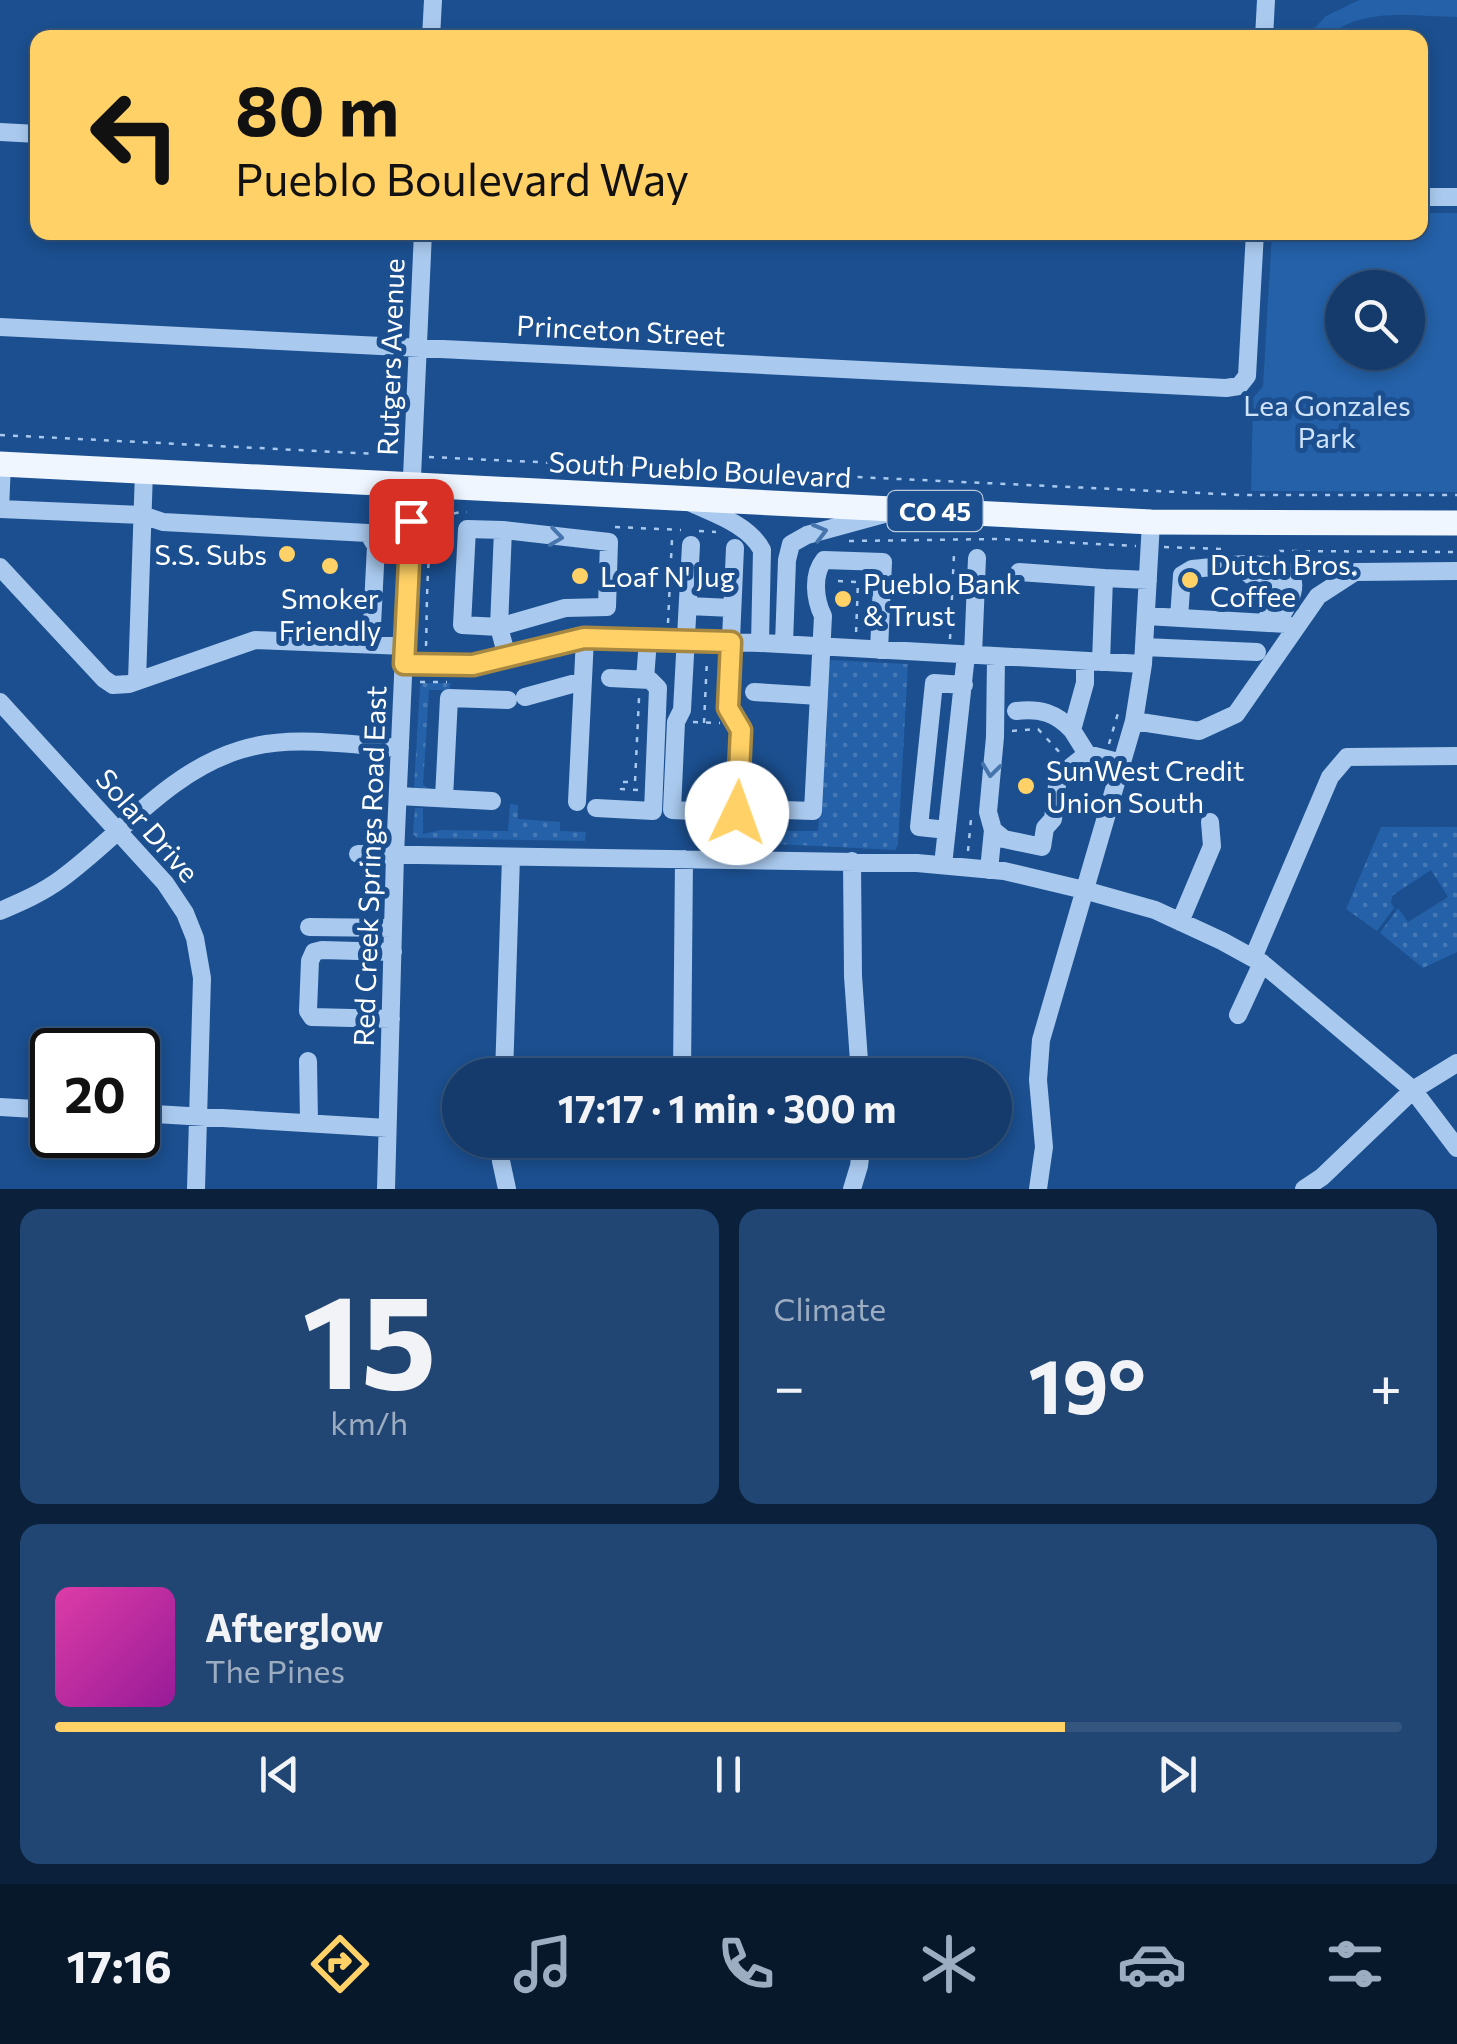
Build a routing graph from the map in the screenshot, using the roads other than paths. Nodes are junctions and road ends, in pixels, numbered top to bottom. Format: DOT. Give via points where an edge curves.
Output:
graph roads {
  1 [pos="433,0"];
  2 [pos="1266,0"];
  3 [pos="431,30"];
  4 [pos="1264,30"];
  5 [pos="0,132"];
  6 [pos="30,134"];
  7 [pos="1428,197"];
  8 [pos="1457,197"];
  9 [pos="422,240"];
  10 [pos="1255,240"];
  11 [pos="0,327"];
  12 [pos="418,348"];
  13 [pos="1,464"];
  14 [pos="144,471"];
  15 [pos="412,484"];
  16 [pos="679,497"];
  17 [pos="0,509"];
  18 [pos="904,509"];
  19 [pos="142,515"];
  20 [pos="1151,522"];
  21 [pos="1457,524"];
  22 [pos="503,530"];
  23 [pos="731,540"];
  24 [pos="691,546"];
  25 [pos="977,558"];
  26 [pos="0,567"];
  27 [pos="1457,571"];
  28 [pos="1019,572"];
  29 [pos="1104,578"];
  30 [pos="1148,580"];
  31 [pos="599,606"];
  32 [pos="688,606"];
  33 [pos="732,608"];
  34 [pos="1146,616"];
  35 [pos="1179,618"];
  36 [pos="1270,623"];
  37 [pos="1298,624"];
  38 [pos="499,627"];
  39 [pos="686,634"];
  40 [pos="591,638"];
  41 [pos="648,640"];
  42 [pos="731,642"];
  43 [pos="760,643"];
  44 [pos="784,644"];
  45 [pos="371,645"];
  46 [pos="822,646"];
  47 [pos="879,650"];
  48 [pos="1258,652"];
  49 [pos="405,655"];
  50 [pos="970,655"];
  51 [pos="1144,656"];
  52 [pos="507,657"];
  53 [pos="996,657"];
  54 [pos="1093,661"];
  55 [pos="463,666"];
  56 [pos="610,678"];
  57 [pos="137,682"];
  58 [pos="583,682"];
  59 [pos="964,685"];
  60 [pos="642,687"];
  61 [pos="754,692"];
  62 [pos="819,696"];
  63 [pos="461,698"];
  64 [pos="0,704"];
  65 [pos="1016,711"];
  66 [pos="1134,722"];
  67 [pos="1072,730"];
  68 [pos="400,748"];
  69 [pos="1457,756"];
  70 [pos="1104,758"];
  71 [pos="398,796"];
  72 [pos="444,798"];
  73 [pos="492,801"];
  74 [pos="577,802"];
  75 [pos="596,808"];
  76 [pos="1210,822"];
  77 [pos="119,830"];
  78 [pos="946,830"];
  79 [pos="992,830"];
  80 [pos="358,854"];
  81 [pos="396,856"];
  82 [pos="510,857"];
  83 [pos="684,858"];
  84 [pos="944,858"];
  85 [pos="749,860"];
  86 [pos="852,861"];
  87 [pos="990,862"];
  88 [pos="1084,890"];
  89 [pos="0,910"];
  90 [pos="1180,922"];
  91 [pos="309,927"];
  92 [pos="393,928"];
  93 [pos="392,952"];
  94 [pos="1258,961"];
  95 [pos="1238,1015"];
  96 [pos="391,1019"];
  97 [pos="504,1058"];
  98 [pos="682,1058"];
  99 [pos="859,1058"];
  100 [pos="308,1062"];
  101 [pos="1457,1063"];
  102 [pos="1413,1090"];
  103 [pos="0,1107"];
  104 [pos="30,1109"];
  105 [pos="160,1115"];
  106 [pos="197,1116"];
  107 [pos="309,1122"];
  108 [pos="388,1128"];
  109 [pos="1457,1148"];
  110 [pos="501,1158"];
  111 [pos="860,1158"];
  112 [pos="196,1189"];
  113 [pos="386,1189"];
  114 [pos="507,1189"];
  115 [pos="852,1189"];
  116 [pos="1038,1189"];
  117 [pos="1304,1189"];
  1 -- 3 [label="street"];
  2 -- 4 [label="street"];
  5 -- 6 [label="street"];
  7 -- 8 [label="street"];
  9 -- 12 [label="street, Rutgers Avenue"];
  10 -- 12 [label="street, Princeton Street" via="1249,363 1239,386"];
  11 -- 12 [label="street, Princeton Street"];
  12 -- 15 [label="street, Rutgers Avenue"];
  13 -- 14 [label="main road, South Pueblo Boulevard / CO 45"];
  13 -- 17 [label="street"];
  14 -- 15 [label="main road, South Pueblo Boulevard / CO 45"];
  14 -- 19 [label="street"];
  15 -- 16 [label="main road, South Pueblo Boulevard / CO 45"];
  15 -- 49 [label="street, Red Creek Springs Road East"];
  16 -- 18 [label="main road, South Pueblo Boulevard / CO 45"];
  16 -- 43 [label="street" via="735,524 762,550"];
  17 -- 19 [label="street"];
  18 -- 20 [label="main road, South Pueblo Boulevard / CO 45"];
  44 -- 18 [label="street, one-way" via="791,544"];
  19 -- 45 [label="street" via="164,522 368,533 376,546"];
  19 -- 57 [label="street"];
  20 -- 21 [label="main road, South Pueblo Boulevard / CO 45"];
  20 -- 30 [label="street"];
  22 -- 31 [label="street, one-way" via="611,535 606,607"];
  22 -- 38 [label="street"];
  22 -- 38 [label="street" via="467,529 462,625"];
  23 -- 33 [label="street"];
  24 -- 32 [label="street"];
  25 -- 50 [label="street"];
  26 -- 57 [label="street" via="104,679 121,686"];
  27 -- 37 [label="street" via="1355,572 1318,596"];
  28 -- 29 [label="street"];
  29 -- 30 [label="street"];
  29 -- 54 [label="street"];
  30 -- 34 [label="street"];
  31 -- 38 [label="street" via="565,608"];
  31 -- 40 [label="street"];
  32 -- 33 [label="street"];
  32 -- 39 [label="street"];
  33 -- 42 [label="street"];
  34 -- 35 [label="street"];
  34 -- 51 [label="street"];
  35 -- 36 [label="street"];
  35 -- 36 [label="street" via="1182,576 1216,567 1280,584"];
  36 -- 37 [label="street"];
  37 -- 66 [label="street" via="1236,714 1199,731"];
  38 -- 52 [label="street"];
  39 -- 41 [label="street"];
  39 -- 42 [label="street"];
  39 -- 42 [label="street" via="672,810 737,813 740,724 728,708"];
  40 -- 41 [label="street"];
  40 -- 52 [label="street"];
  40 -- 58 [label="street"];
  41 -- 60 [label="street"];
  42 -- 43 [label="street"];
  43 -- 44 [label="street"];
  44 -- 46 [label="street"];
  45 -- 49 [label="street"];
  45 -- 57 [label="street" via="255,640"];
  46 -- 47 [label="street"];
  46 -- 47 [label="street" via="823,616 816,602 821,562 883,562"];
  46 -- 62 [label="street"];
  47 -- 50 [label="street"];
  48 -- 51 [label="street"];
  49 -- 55 [label="street"];
  49 -- 68 [label="street, Red Creek Springs Road East"];
  50 -- 53 [label="street"];
  50 -- 59 [label="street"];
  51 -- 54 [label="street"];
  51 -- 66 [label="street"];
  52 -- 55 [label="street"];
  53 -- 54 [label="street"];
  53 -- 79 [label="street, one-way"];
  54 -- 67 [label="street"];
  55 -- 63 [label="street"];
  56 -- 60 [label="street"];
  58 -- 63 [label="street" via="516,699"];
  58 -- 74 [label="street"];
  59 -- 78 [label="street"];
  59 -- 78 [label="street" via="934,683 919,827"];
  60 -- 75 [label="street" via="655,682 659,693 653,811"];
  61 -- 62 [label="street"];
  62 -- 85 [label="street" via="813,812 752,809"];
  63 -- 72 [label="street" via="449,698"];
  64 -- 77 [label="street, Solar Drive"];
  65 -- 67 [label="street" via="1055,715"];
  66 -- 70 [label="street"];
  67 -- 70 [label="street"];
  68 -- 71 [label="street, Red Creek Springs Road East"];
  68 -- 77 [label="street" via="306,742 240,750 182,778"];
  69 -- 94 [label="street" via="1347,757 1330,777"];
  70 -- 79 [label="street" via="1071,766 1058,777 1042,847"];
  70 -- 88 [label="street"];
  71 -- 72 [label="street"];
  71 -- 81 [label="street, Red Creek Springs Road East"];
  72 -- 73 [label="street"];
  76 -- 90 [label="street" via="1212,846"];
  77 -- 89 [label="street" via="62,879"];
  77 -- 106 [label="street, Solar Drive" via="165,883 196,938 202,978"];
  78 -- 84 [label="street"];
  79 -- 87 [label="street"];
  80 -- 81 [label="street"];
  81 -- 82 [label="street"];
  81 -- 92 [label="street, Red Creek Springs Road East"];
  82 -- 83 [label="street"];
  82 -- 97 [label="street"];
  83 -- 85 [label="street"];
  83 -- 98 [label="street"];
  84 -- 86 [label="street"];
  84 -- 87 [label="street"];
  85 -- 86 [label="street"];
  86 -- 99 [label="street"];
  87 -- 88 [label="street"];
  88 -- 90 [label="street"];
  88 -- 116 [label="street" via="1038,1061 1044,1147"];
  90 -- 94 [label="street"];
  91 -- 92 [label="street"];
  92 -- 93 [label="street, Red Creek Springs Road East"];
  93 -- 96 [label="street, Red Creek Springs Road East"];
  93 -- 96 [label="street" via="314,952 308,1011 325,1019"];
  94 -- 95 [label="street"];
  94 -- 102 [label="street"];
  96 -- 108 [label="street, Red Creek Springs Road East"];
  100 -- 107 [label="street"];
  101 -- 102 [label="street"];
  102 -- 109 [label="street"];
  102 -- 117 [label="street"];
  103 -- 104 [label="street"];
  105 -- 106 [label="street"];
  106 -- 107 [label="street"];
  106 -- 112 [label="street, Solar Drive"];
  107 -- 108 [label="street"];
  108 -- 113 [label="street, Red Creek Springs Road East"];
  110 -- 114 [label="street"];
  111 -- 115 [label="street"];
}
